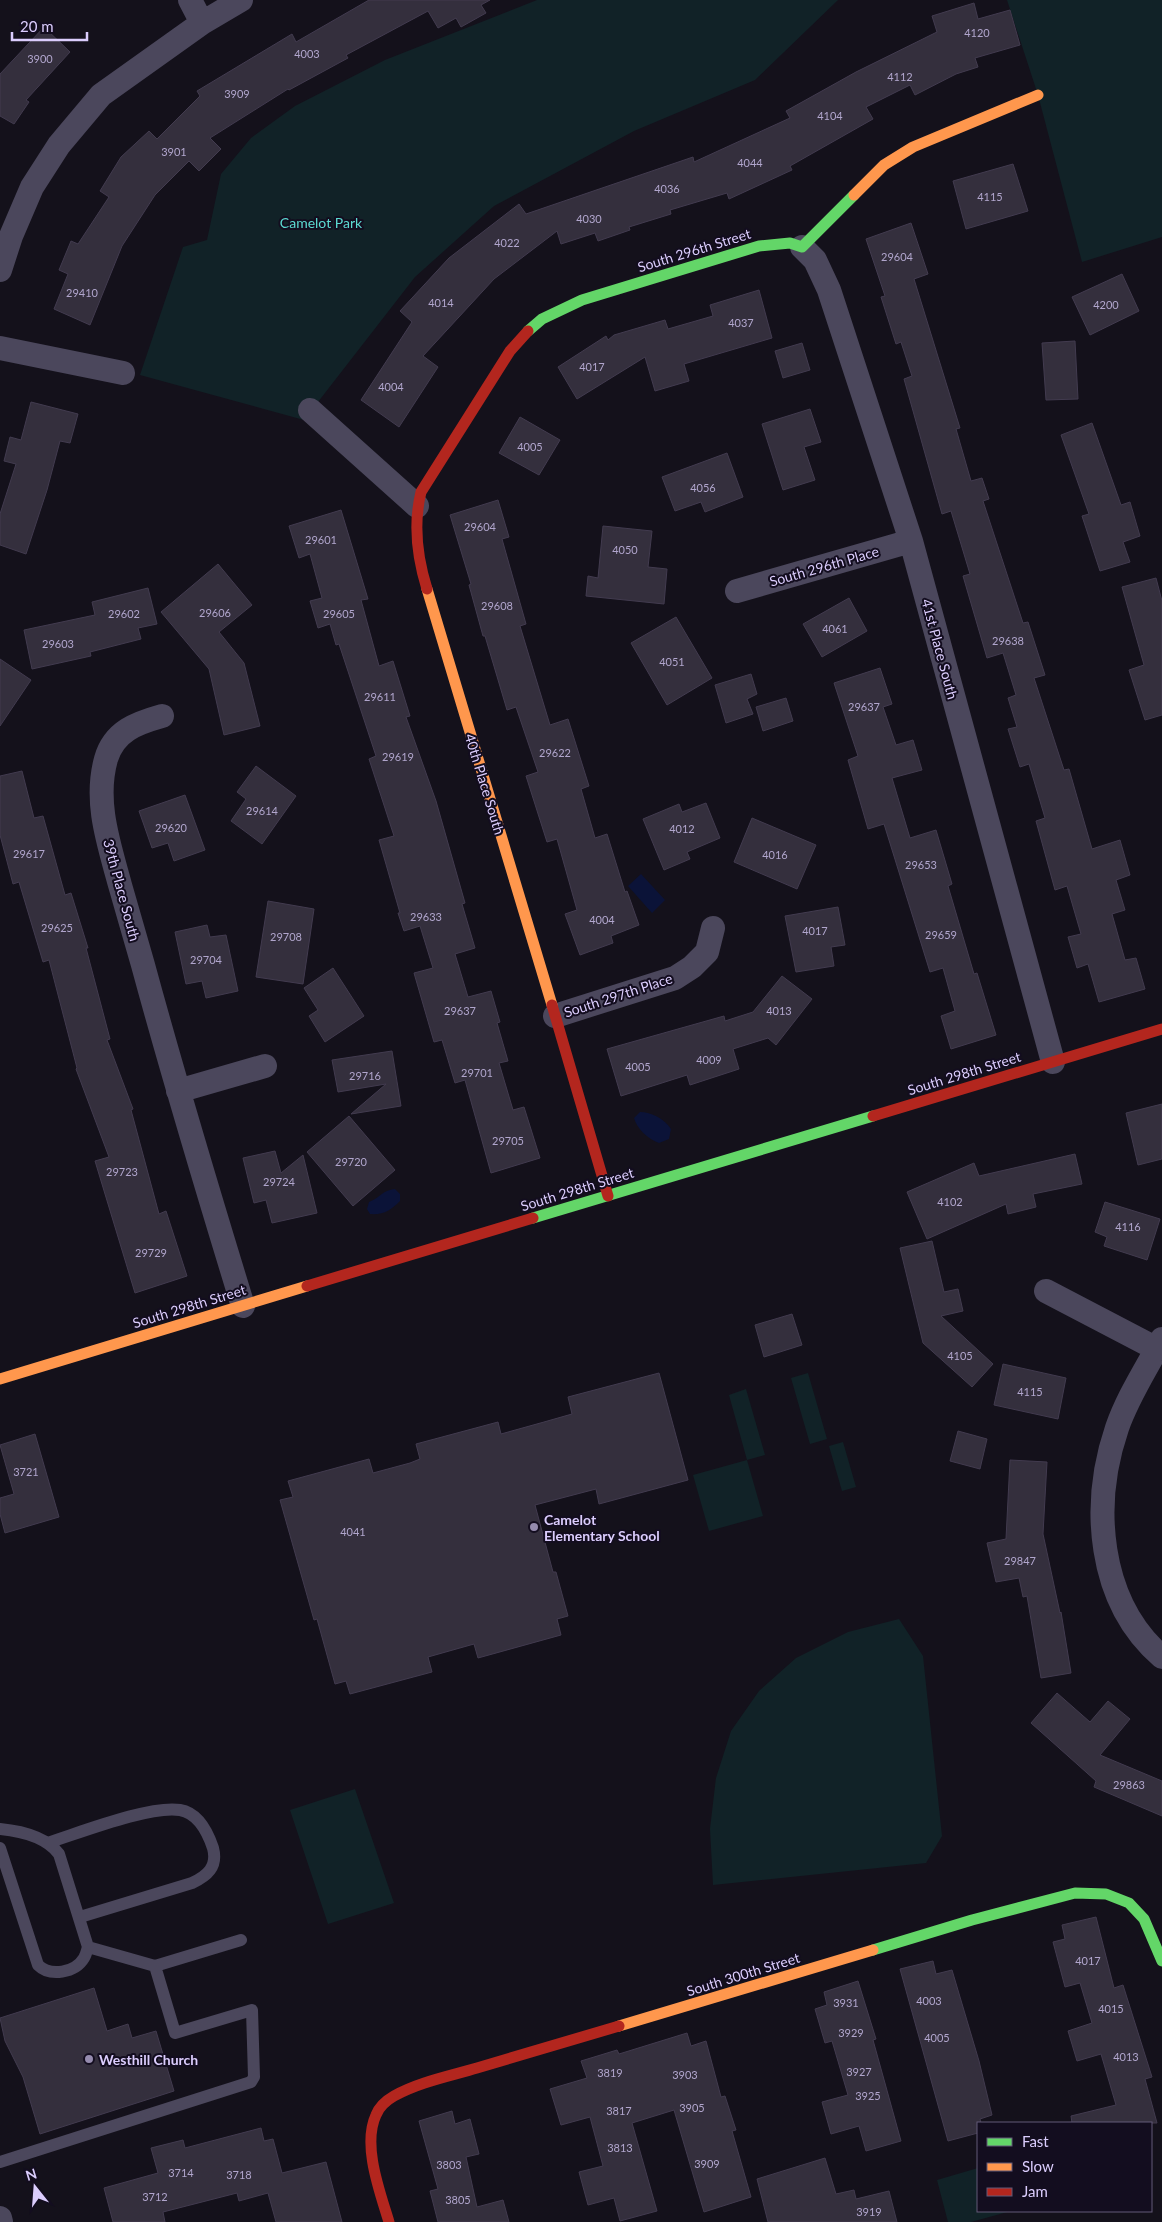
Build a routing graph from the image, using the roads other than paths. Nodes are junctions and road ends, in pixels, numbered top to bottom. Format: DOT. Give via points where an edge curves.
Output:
graph roads {
  1 [pos="190,0"];
  2 [pos="241,0"];
  3 [pos="202,24"];
  4 [pos="1038,96"];
  5 [pos="802,247"];
  6 [pos="0,270"];
  7 [pos="0,348"];
  8 [pos="123,373"];
  9 [pos="310,410"];
  10 [pos="416,506"];
  11 [pos="911,541"];
  12 [pos="738,591"];
  13 [pos="162,716"];
  14 [pos="713,928"];
  15 [pos="556,1016"];
  16 [pos="1162,1029"];
  17 [pos="1053,1062"];
  18 [pos="265,1066"];
  19 [pos="178,1091"];
  20 [pos="608,1196"];
  21 [pos="1046,1291"];
  22 [pos="243,1306"];
  23 [pos="1159,1344"];
  24 [pos="0,1379"];
  25 [pos="1162,1657"];
  26 [pos="0,1830"];
  27 [pos="47,1843"];
  28 [pos="0,1848"];
  29 [pos="80,1917"];
  30 [pos="241,1940"];
  31 [pos="88,1947"];
  32 [pos="1162,1961"];
  33 [pos="155,1966"];
  34 [pos="0,2162"];
  35 [pos="0,2218"];
  36 [pos="2,2222"];
  37 [pos="389,2222"];
  1 -- 3 [label="street"];
  2 -- 3 [label="street"];
  3 -- 6 [label="street" via="101,95 58,145 32,187"];
  4 -- 5 [label="street" via="913,147 884,165"];
  5 -- 10 [label="street, South 296th Street" via="790,243 759,246 582,300 542,319 510,351 427,481"];
  5 -- 11 [label="street, 41st Place South" via="815,260 830,290"];
  7 -- 8 [label="street"];
  9 -- 10 [label="street"];
  10 -- 15 [label="street, 40th Place South" via="416,542 427,592"];
  11 -- 12 [label="street, South 296th Place"];
  11 -- 17 [label="street, 41st Place South"];
  13 -- 19 [label="street, 39th Place South" via="121,733 106,757 101,790 111,852"];
  14 -- 15 [label="street, South 297th Place" via="707,952 675,978"];
  15 -- 20 [label="street, 40th Place South"];
  16 -- 17 [label="street, South 298th Street"];
  17 -- 20 [label="street, South 298th Street"];
  18 -- 19 [label="street"];
  19 -- 22 [label="street, 39th Place South"];
  20 -- 22 [label="street, South 298th Street"];
  21 -- 23 [label="street"];
  22 -- 24 [label="street, South 298th Street"];
  23 -- 25 [label="street" via="1135,1388 1112,1443 1104,1483 1102,1524 1104,1546 1121,1601 1137,1629"];
  26 -- 27 [label="lane" via="13,1830"];
  27 -- 29 [label="lane" via="59,1854"];
  27 -- 29 [label="lane" via="160,1810 181,1810 192,1815 207,1832 215,1860 205,1877"];
  28 -- 31 [label="lane" via="38,1965 51,1972 63,1972 84,1959"];
  29 -- 31 [label="lane"];
  30 -- 33 [label="lane"];
  31 -- 33 [label="lane"];
  32 -- 37 [label="street, South 300th Street" via="1150,1930 1137,1910 1120,1898 1106,1894 1076,1893 972,1920 433,2081 381,2105 372,2126 371,2151"];
  33 -- 34 [label="lane" via="175,2033 252,2010 254,2078 251,2082"];
  35 -- 36 [label="street"];
}
